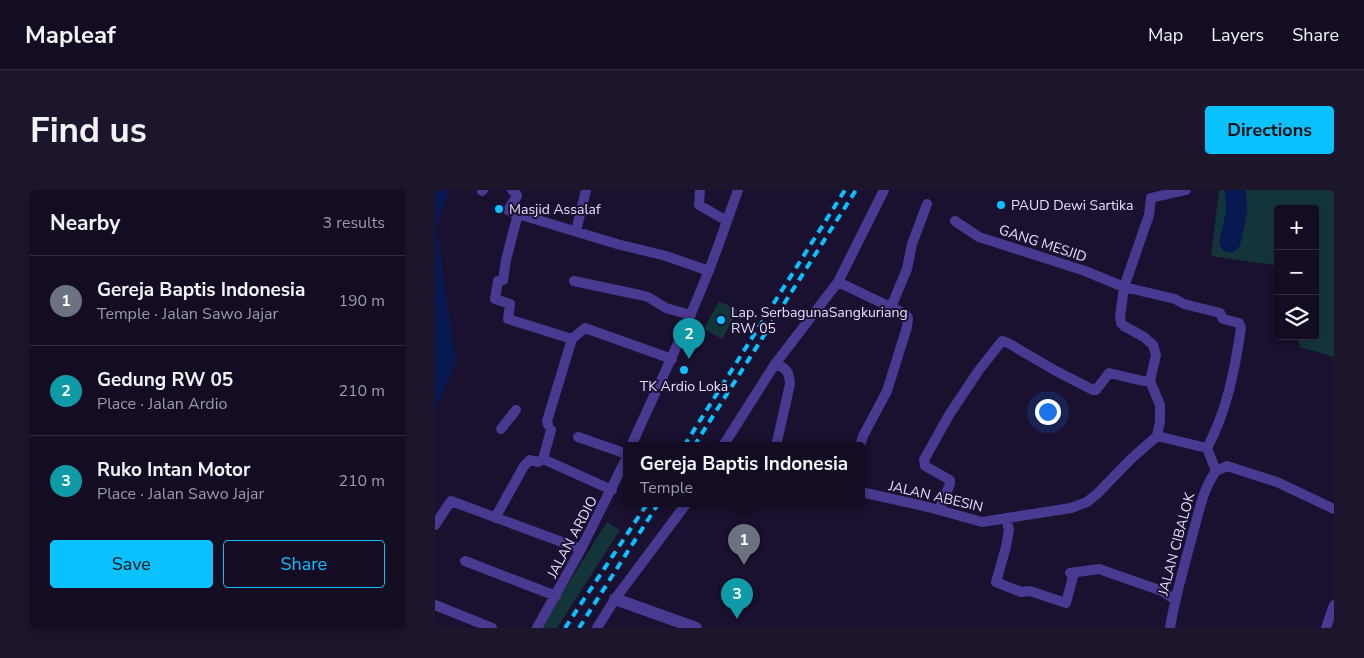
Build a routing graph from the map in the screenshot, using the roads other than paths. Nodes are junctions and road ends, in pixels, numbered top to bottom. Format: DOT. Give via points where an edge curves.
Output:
graph roads {
  1 [pos="512,190"];
  2 [pos="586,190"];
  3 [pos="700,190"];
  4 [pos="738,190"];
  5 [pos="884,190"];
  6 [pos="1186,190"];
  7 [pos="927,204"];
  8 [pos="518,214"];
  9 [pos="727,221"];
  10 [pos="955,221"];
  11 [pos="575,231"];
  12 [pos="709,271"];
  13 [pos="574,281"];
  14 [pos="838,282"];
  15 [pos="1124,287"];
  16 [pos="891,307"];
  17 [pos="691,315"];
  18 [pos="571,339"];
  19 [pos="672,359"];
  20 [pos="775,364"];
  21 [pos="1150,381"];
  22 [pos="516,410"];
  23 [pos="501,429"];
  24 [pos="1157,436"];
  25 [pos="578,437"];
  26 [pos="633,442"];
  27 [pos="726,442"];
  28 [pos="777,442"];
  29 [pos="861,442"];
  30 [pos="1207,448"];
  31 [pos="623,454"];
  32 [pos="543,459"];
  33 [pos="623,465"];
  34 [pos="1216,471"];
  35 [pos="612,490"];
  36 [pos="865,493"];
  37 [pos="684,507"];
  38 [pos="1334,509"];
  39 [pos="939,510"];
  40 [pos="495,518"];
  41 [pos="1006,518"];
  42 [pos="435,525"];
  43 [pos="581,549"];
  44 [pos="465,561"];
  45 [pos="556,596"];
  46 [pos="615,599"];
  47 [pos="1175,600"];
  48 [pos="435,605"];
  49 [pos="1334,606"];
  50 [pos="492,628"];
  51 [pos="537,628"];
  52 [pos="597,628"];
  53 [pos="696,628"];
  54 [pos="1170,628"];
  55 [pos="1325,628"];
  1 -- 8 [label="street" via="517,196 508,210"];
  2 -- 11 [label="street"];
  3 -- 9 [label="street" via="699,205"];
  4 -- 9 [label="street"];
  5 -- 14 [label="street"];
  6 -- 15 [label="street" via="1151,198 1149,215"];
  7 -- 16 [label="street" via="912,244 907,269"];
  8 -- 11 [label="street"];
  8 -- 18 [label="street" via="503,280 498,281 495,299 510,304 509,320"];
  9 -- 12 [label="street"];
  10 -- 15 [label="street, GANG MESJID" via="979,237"];
  11 -- 12 [label="street"];
  12 -- 17 [label="street"];
  13 -- 17 [label="street" via="640,294 665,308"];
  14 -- 16 [label="street"];
  14 -- 20 [label="street"];
  15 -- 21 [label="street" via="1121,323 1153,345 1156,355"];
  15 -- 30 [label="street, GANG MESJID" via="1220,313 1223,319 1239,323 1235,363 1217,429"];
  16 -- 29 [label="street" via="905,314 907,327 887,391"];
  17 -- 19 [label="street"];
  18 -- 19 [label="street" via="585,328"];
  18 -- 32 [label="street" via="547,421 550,428"];
  19 -- 26 [label="street"];
  20 -- 27 [label="street"];
  20 -- 28 [label="street" via="789,374"];
  21 -- 24 [label="street" via="1161,405"];
  21 -- 39 [label="street" via="1109,373 1093,390 1002,341 949,415 924,460 925,466 950,480"];
  22 -- 23 [label="street"];
  24 -- 30 [label="street"];
  24 -- 41 [label="street, JALAN ABESIN" via="1087,502 1071,508"];
  25 -- 31 [label="street"];
  30 -- 34 [label="street"];
  32 -- 35 [label="street"];
  32 -- 40 [label="street" via="527,462"];
  33 -- 35 [label="street, JALAN ARDIO"];
  34 -- 38 [label="street" via="1227,466 1277,482"];
  34 -- 47 [label="street, JALAN CIBALOK" via="1203,499"];
  35 -- 43 [label="street, JALAN ARDIO"];
  36 -- 39 [label="street, JALAN ABESIN"];
  37 -- 46 [label="street"];
  39 -- 41 [label="street, JALAN ABESIN" via="982,522"];
  40 -- 42 [label="street" via="451,500"];
  40 -- 43 [label="street"];
  41 -- 47 [label="street" via="1009,530 996,582 1021,592 1030,591 1066,602 1072,573 1099,569 1162,590"];
  43 -- 45 [label="street, JALAN ARDIO"];
  44 -- 45 [label="street"];
  45 -- 51 [label="street, JALAN ARDIO"];
  46 -- 52 [label="street"];
  46 -- 53 [label="street"];
  47 -- 54 [label="street, JALAN CIBALOK"];
  48 -- 50 [label="street"];
  49 -- 55 [label="street"];
}
